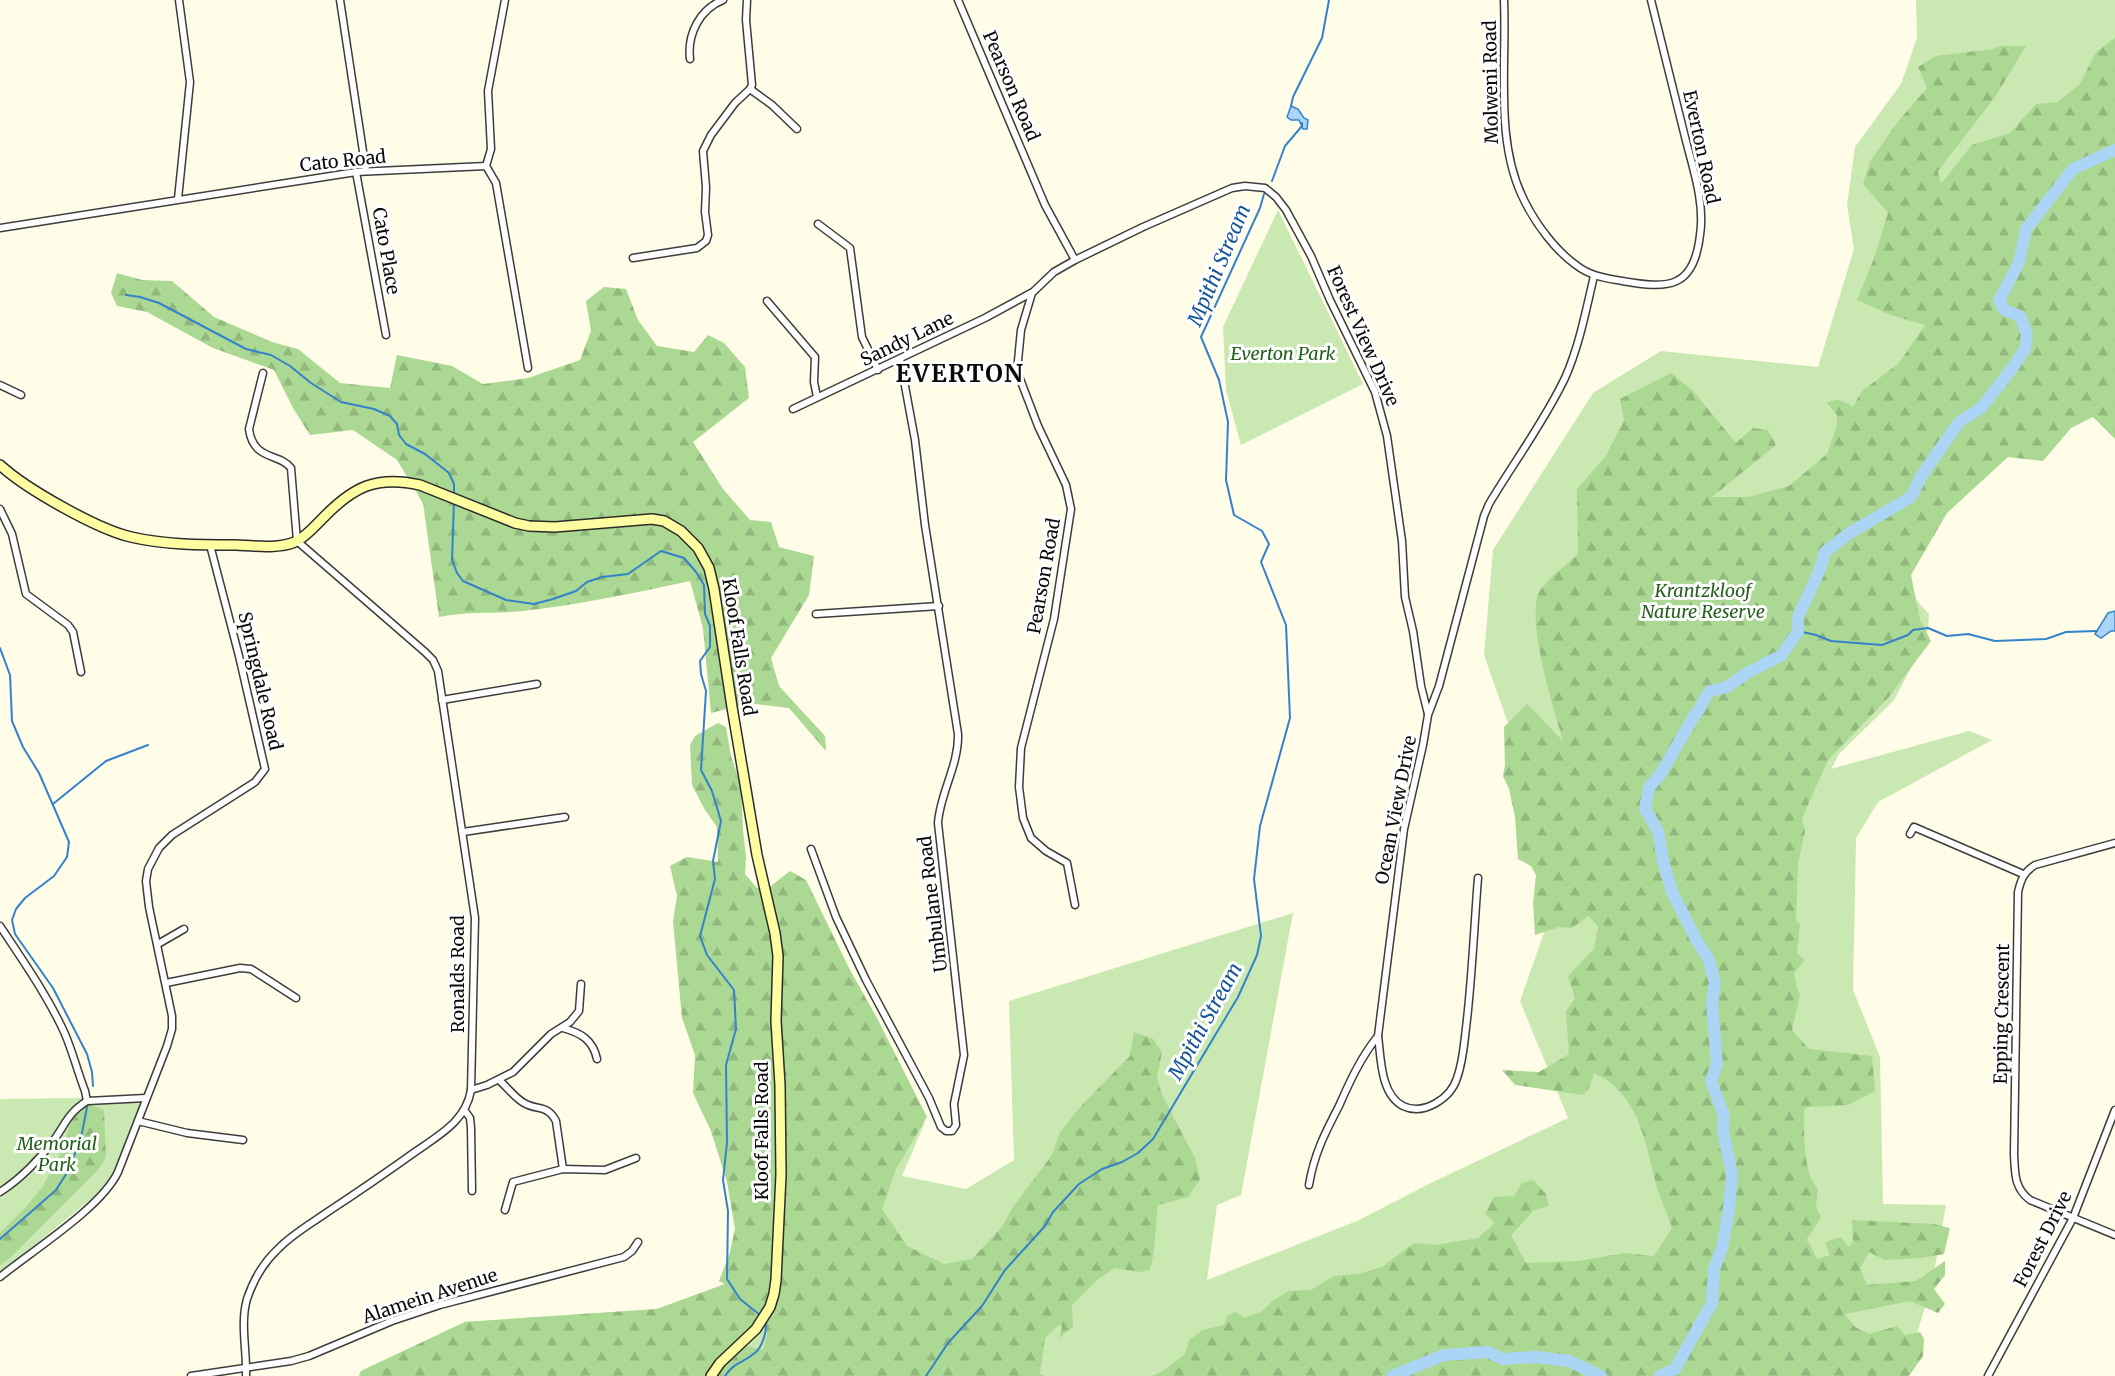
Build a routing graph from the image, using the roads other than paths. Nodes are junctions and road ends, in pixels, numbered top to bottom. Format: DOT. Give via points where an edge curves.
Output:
graph roads {
  1 [pos="179,0"];
  2 [pos="340,0"];
  3 [pos="505,0"];
  4 [pos="723,0"];
  5 [pos="747,0"];
  6 [pos="958,0"];
  7 [pos="1504,0"];
  8 [pos="1651,0"];
  9 [pos="690,58"];
  10 [pos="750,89"];
  11 [pos="797,129"];
  12 [pos="486,166"];
  13 [pos="366,171"];
  14 [pos="356,172"];
  15 [pos="178,199"];
  16 [pos="818,224"];
  17 [pos="0,228"];
  18 [pos="633,258"];
  19 [pos="1075,260"];
  20 [pos="1593,276"];
  21 [pos="1032,293"];
  22 [pos="767,301"];
  23 [pos="386,335"];
  24 [pos="900,359"];
  25 [pos="528,368"];
  26 [pos="878,369"];
  27 [pos="263,373"];
  28 [pos="0,384"];
  29 [pos="21,395"];
  30 [pos="817,397"];
  31 [pos="793,409"];
  32 [pos="0,465"];
  33 [pos="0,509"];
  34 [pos="297,541"];
  35 [pos="210,545"];
  36 [pos="939,606"];
  37 [pos="816,614"];
  38 [pos="81,672"];
  39 [pos="537,684"];
  40 [pos="442,700"];
  41 [pos="1428,715"];
  42 [pos="565,817"];
  43 [pos="463,832"];
  44 [pos="1910,834"];
  45 [pos="2115,843"];
  46 [pos="811,849"];
  47 [pos="2023,874"];
  48 [pos="1478,878"];
  49 [pos="1074,905"];
  50 [pos="0,926"];
  51 [pos="184,929"];
  52 [pos="158,944"];
  53 [pos="166,983"];
  54 [pos="581,984"];
  55 [pos="296,999"];
  56 [pos="563,1028"];
  57 [pos="1378,1036"];
  58 [pos="597,1059"];
  59 [pos="499,1080"];
  60 [pos="471,1090"];
  61 [pos="146,1098"];
  62 [pos="87,1101"];
  63 [pos="2115,1110"];
  64 [pos="465,1111"];
  65 [pos="138,1121"];
  66 [pos="243,1140"];
  67 [pos="636,1158"];
  68 [pos="563,1169"];
  69 [pos="1309,1185"];
  70 [pos="472,1191"];
  71 [pos="0,1192"];
  72 [pos="505,1210"];
  73 [pos="2073,1218"];
  74 [pos="2115,1235"];
  75 [pos="638,1242"];
  76 [pos="0,1277"];
  77 [pos="246,1367"];
  78 [pos="191,1376"];
  79 [pos="246,1376"];
  80 [pos="711,1376"];
  81 [pos="1988,1376"];
  1 -- 15 [label="street" via="190,82"];
  2 -- 13 [label="street"];
  3 -- 12 [label="street" via="488,91 491,149"];
  4 -- 9 [label="street" via="695,25 688,47"];
  5 -- 10 [label="street"];
  6 -- 19 [label="street, Pearson Road" via="1045,205"];
  7 -- 20 [label="street, Molweni Road" via="1505,121 1514,175 1524,202 1543,231 1575,265"];
  8 -- 20 [label="street, Everton Road" via="1698,192 1701,234 1696,258 1691,268 1671,285 1649,286"];
  10 -- 11 [label="street"];
  10 -- 18 [label="street" via="735,103 703,151 706,241 697,248"];
  12 -- 13 [label="street, Cato Road"];
  12 -- 25 [label="street" via="496,183"];
  13 -- 14 [label="street, Cato Road"];
  14 -- 15 [label="street, Cato Road"];
  14 -- 23 [label="street, Cato Place"];
  15 -- 17 [label="street, Cato Road"];
  16 -- 26 [label="street" via="850,248 862,337"];
  19 -- 21 [label="street, Pearson Road" via="1054,272"];
  19 -- 41 [label="street, Forest View Drive" via="1232,188 1265,188 1276,197 1311,256 1381,409 1402,542 1405,597"];
  20 -- 41 [label="street, Ocean View Drive" via="1565,377 1484,516"];
  21 -- 24 [label="street, Sandy Lane"];
  21 -- 49 [label="street, Pearson Road" via="1021,330 1017,371 1066,485 1071,509 1054,619 1021,748 1019,788 1030,838 1067,863"];
  22 -- 30 [label="street" via="815,357"];
  24 -- 26 [label="street, Sandy Lane"];
  24 -- 36 [label="street, Umbulane Road"];
  26 -- 30 [label="street, Sandy Lane"];
  27 -- 34 [label="street" via="250,434 264,454 286,462 291,468"];
  28 -- 29 [label="street"];
  30 -- 31 [label="street, Sandy Lane"];
  32 -- 35 [label="main road" via="68,509 128,536"];
  33 -- 38 [label="street" via="12,534 26,594 73,632"];
  34 -- 35 [label="main road" via="272,546"];
  34 -- 40 [label="street, Ronalds Road" via="433,660"];
  34 -- 80 [label="main road, Kloof Falls Road" via="340,500 356,490 388,482 411,483 515,523 535,526 664,521 688,537 704,557 719,613 757,855 777,943 781,1175 776,1280 770,1307 756,1329"];
  35 -- 52 [label="street, Springdale Road" via="265,769 255,782 177,831 159,848 146,881"];
  36 -- 37 [label="street"];
  36 -- 46 [label="street, Umbulane Road" via="958,734 938,823 964,1054 954,1104 956,1125 952,1131 943,1130 866,980 836,917"];
  39 -- 40 [label="street"];
  40 -- 43 [label="street, Ronalds Road"];
  41 -- 57 [label="street, Ocean View Drive" via="1404,829"];
  42 -- 43 [label="street"];
  43 -- 60 [label="street, Ronalds Road" via="475,918"];
  44 -- 47 [label="street" via="1914,827"];
  45 -- 47 [label="street" via="2035,865"];
  47 -- 73 [label="street, Epping Crescent" via="2018,892 2014,1174 2019,1190 2030,1200"];
  48 -- 57 [label="street, Ocean View Drive" via="1469,1003 1461,1061 1451,1091 1429,1106 1410,1108 1396,1102 1384,1076"];
  50 -- 62 [label="street" via="61,1027"];
  51 -- 52 [label="street"];
  52 -- 53 [label="street, Springdale Road"];
  53 -- 55 [label="street" via="251,969"];
  53 -- 61 [label="street, Springdale Road" via="172,1029"];
  54 -- 56 [label="street" via="579,1011"];
  56 -- 58 [label="street" via="587,1038"];
  56 -- 59 [label="street"];
  57 -- 69 [label="street" via="1356,1069 1318,1148"];
  59 -- 60 [label="street"];
  59 -- 68 [label="street" via="525,1104 553,1115"];
  60 -- 64 [label="street, Ronalds Road"];
  61 -- 62 [label="street"];
  61 -- 65 [label="street, Springdale Road"];
  62 -- 71 [label="street" via="72,1110 37,1161"];
  63 -- 73 [label="street, Forest Drive"];
  64 -- 70 [label="street" via="471,1128"];
  64 -- 77 [label="street" via="433,1140 278,1249 262,1268 246,1300"];
  65 -- 66 [label="street" via="187,1133"];
  65 -- 76 [label="street, Springdale Road" via="110,1187"];
  67 -- 68 [label="street" via="605,1170"];
  68 -- 72 [label="street" via="513,1182"];
  73 -- 74 [label="street, Epping Crescent"];
  73 -- 81 [label="street, Forest Drive"];
  75 -- 77 [label="street, Alamein Avenue" via="624,1257 440,1305 309,1356"];
  77 -- 78 [label="street, Alamein Avenue"];
  77 -- 79 [label="street"];
}
